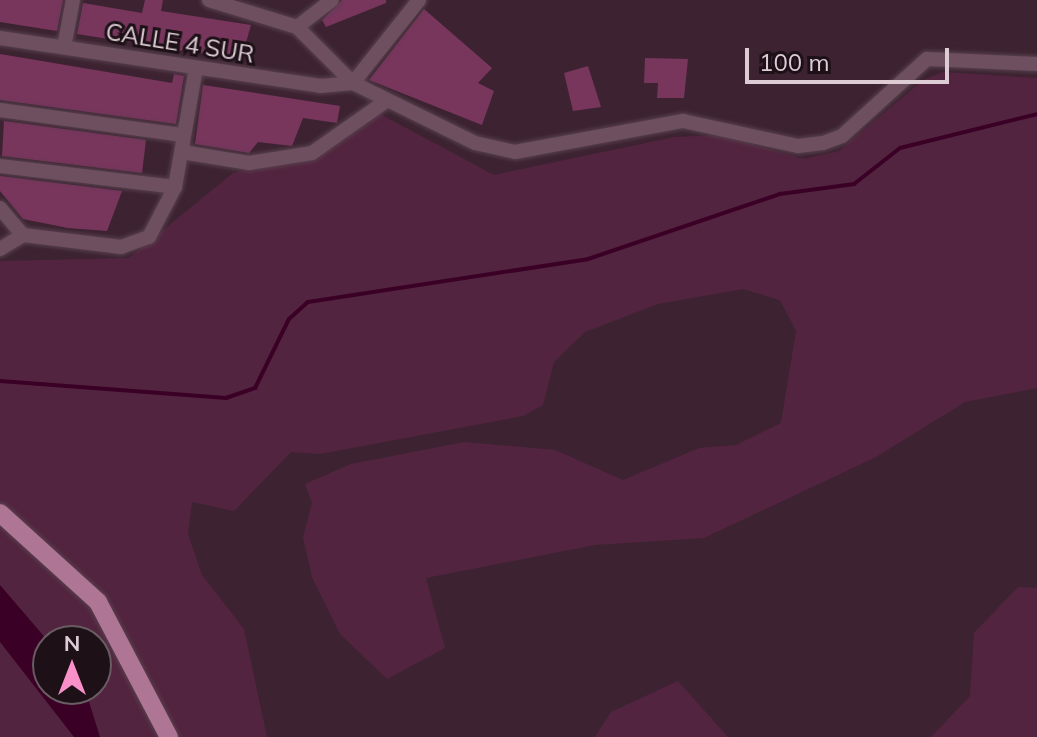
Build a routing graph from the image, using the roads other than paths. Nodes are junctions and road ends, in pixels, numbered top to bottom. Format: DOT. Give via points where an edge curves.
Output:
graph roads {
  1 [pos="73,0"];
  2 [pos="209,0"];
  3 [pos="306,0"];
  4 [pos="332,0"];
  5 [pos="419,0"];
  6 [pos="315,13"];
  7 [pos="297,27"];
  8 [pos="0,38"];
  9 [pos="64,47"];
  10 [pos="1037,64"];
  11 [pos="196,68"];
  12 [pos="353,83"];
  13 [pos="386,101"];
  14 [pos="0,110"];
  15 [pos="183,135"];
  16 [pos="182,152"];
  17 [pos="0,166"];
  18 [pos="175,187"];
  19 [pos="0,208"];
  20 [pos="23,235"];
  21 [pos="0,249"];
  22 [pos="0,513"];
  23 [pos="169,737"];
  1 -- 9 [label="street"];
  2 -- 7 [label="street"];
  3 -- 6 [label="street"];
  4 -- 6 [label="street"];
  5 -- 12 [label="street"];
  6 -- 7 [label="street"];
  7 -- 12 [label="street"];
  8 -- 9 [label="street, CALLE 4 SUR"];
  9 -- 11 [label="street, CALLE 4 SUR"];
  10 -- 13 [label="street" via="927,59 842,136 798,146 683,121 495,150"];
  11 -- 12 [label="street, CALLE 4 SUR" via="320,86"];
  11 -- 15 [label="street"];
  12 -- 13 [label="street"];
  13 -- 16 [label="street" via="312,153 249,163"];
  14 -- 15 [label="street"];
  15 -- 16 [label="street"];
  16 -- 18 [label="street"];
  17 -- 18 [label="street"];
  18 -- 20 [label="street" via="158,225 136,246"];
  19 -- 20 [label="street"];
  20 -- 21 [label="street"];
  22 -- 23 [label="main road" via="98,602"];
}
